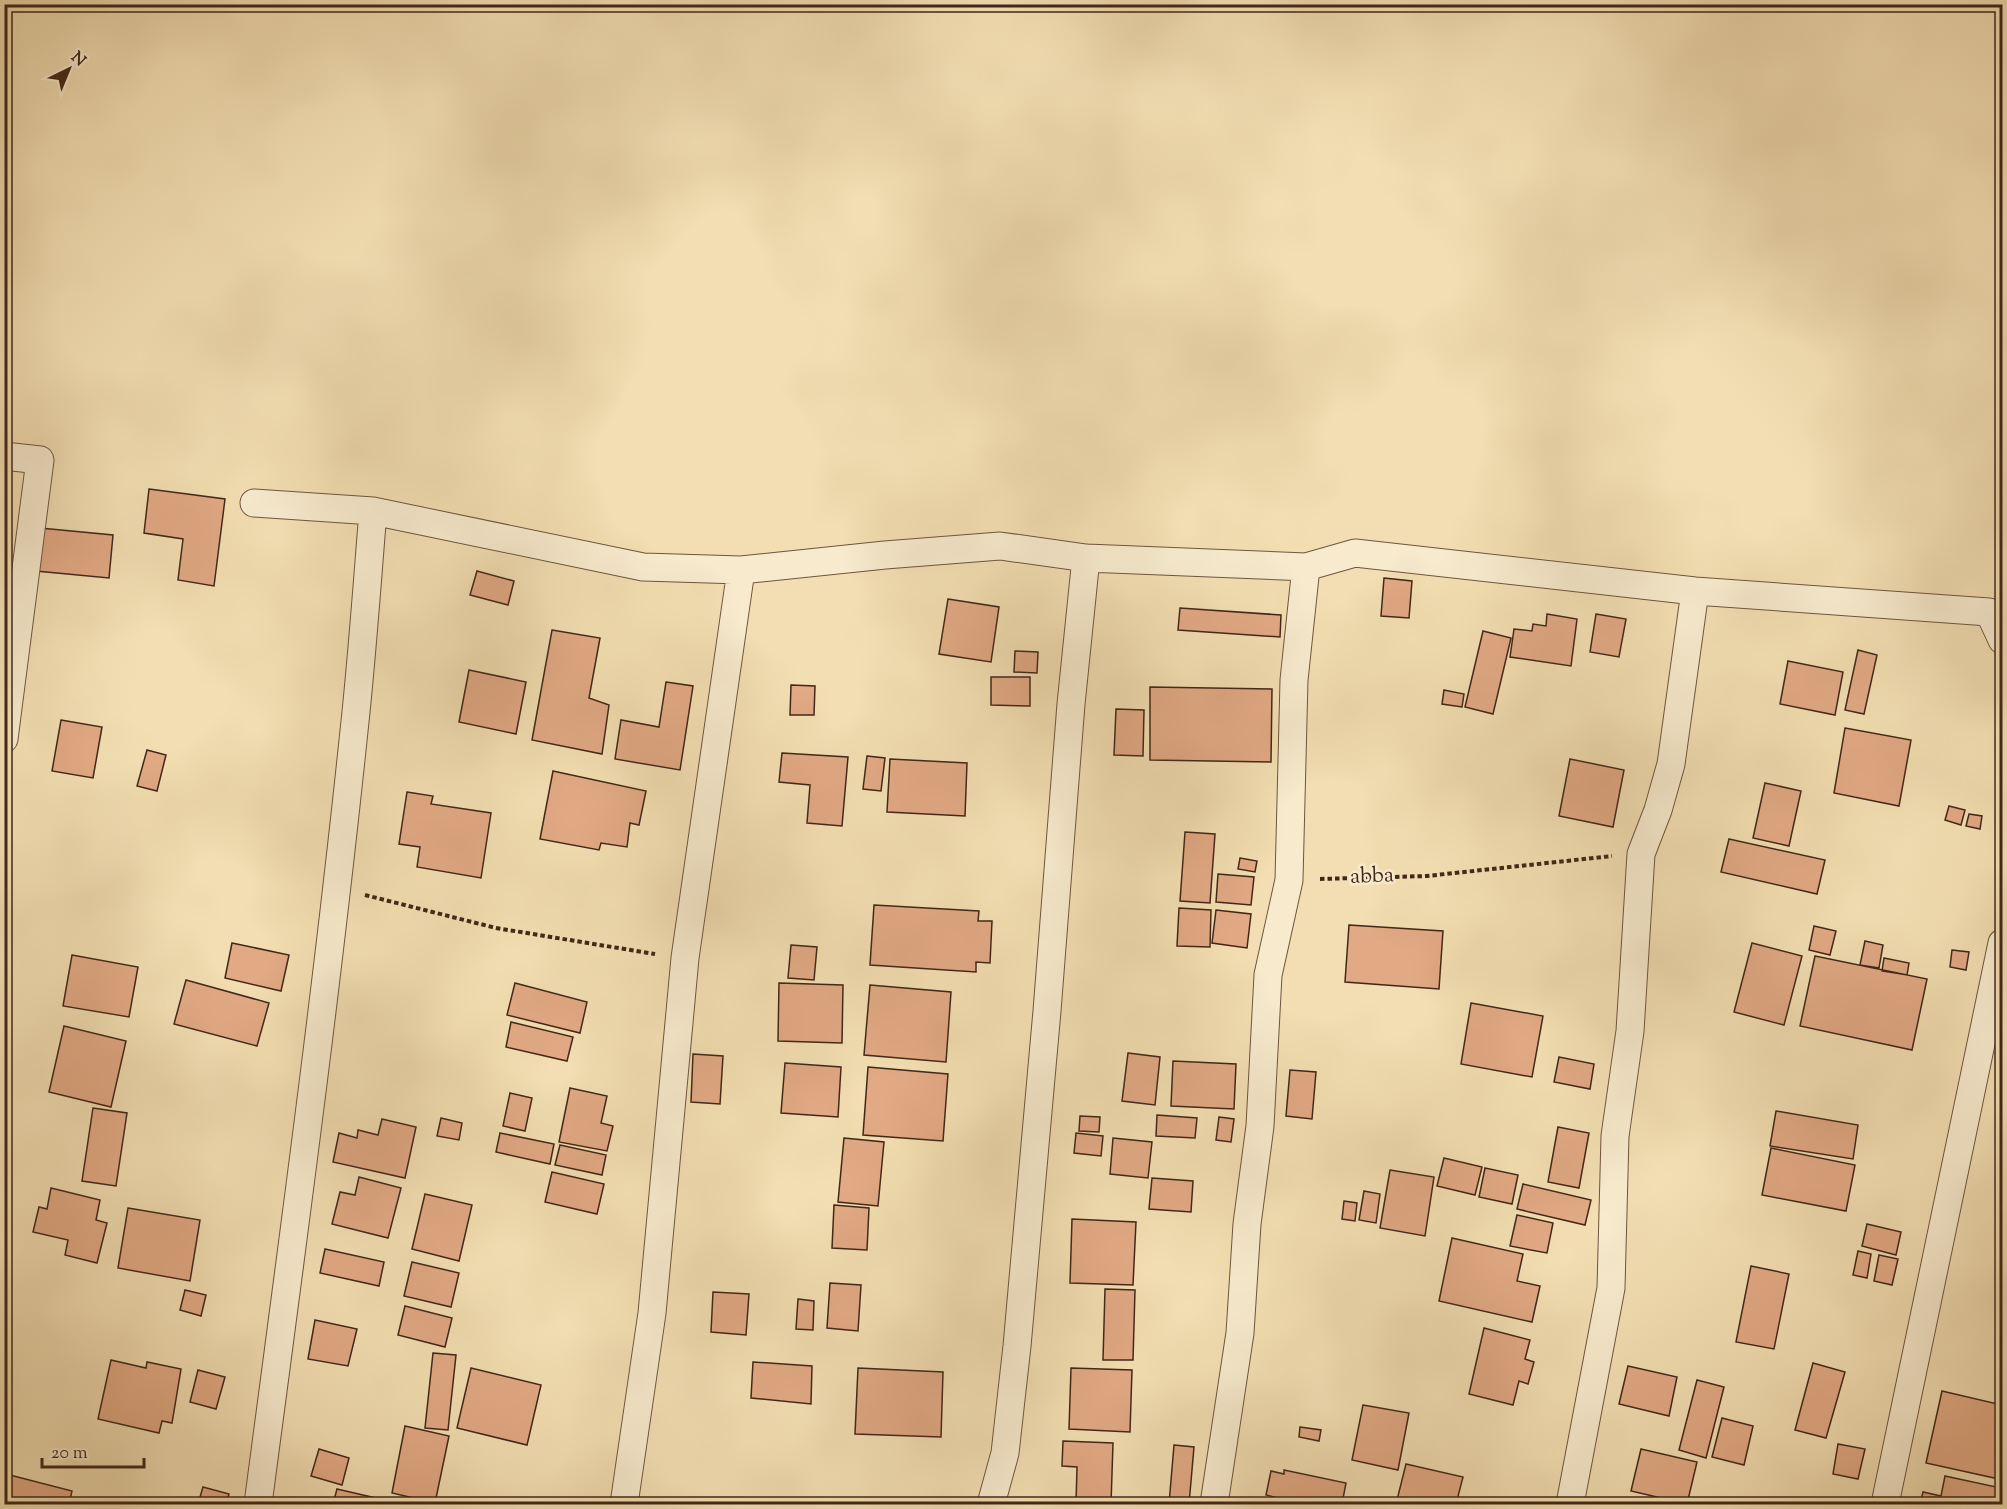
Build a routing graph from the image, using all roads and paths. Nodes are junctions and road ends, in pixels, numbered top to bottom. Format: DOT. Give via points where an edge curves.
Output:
graph roads {
  1 [pos="4,456"];
  2 [pos="254,503"];
  3 [pos="373,511"];
  4 [pos="1086,558"];
  5 [pos="1306,567"];
  6 [pos="741,570"];
  7 [pos="1695,591"];
  8 [pos="2002,640"];
  9 [pos="4,738"];
  10 [pos="1641,854"];
  11 [pos="1289,880"];
  12 [pos="336,888"];
  13 [pos="2002,938"];
  14 [pos="2002,943"];
  15 [pos="685,958"];
  16 [pos="258,1504"];
  17 [pos="624,1504"];
  18 [pos="991,1504"];
  19 [pos="1214,1504"];
  20 [pos="1570,1504"];
  21 [pos="1885,1504"];
  1 -- 9 [label="street" via="40,460"];
  2 -- 3 [label="street"];
  3 -- 6 [label="street" via="643,567"];
  3 -- 12 [label="street"];
  4 -- 5 [label="street"];
  4 -- 6 [label="street" via="1000,546"];
  4 -- 18 [label="street" via="1017,1346 1005,1452"];
  5 -- 7 [label="street" via="1355,553"];
  5 -- 11 [label="street" via="1294,680"];
  6 -- 15 [label="street"];
  7 -- 8 [label="street" via="1989,612"];
  7 -- 10 [label="street" via="1671,764"];
  10 -- 11 [label="path, abba" via="1427,876"];
  10 -- 20 [label="street" via="1630,1031 1615,1136 1611,1288"];
  11 -- 19 [label="street" via="1268,975 1260,1126 1247,1224 1240,1333"];
  12 -- 15 [label="path" via="496,928"];
  12 -- 16 [label="street"];
  13 -- 14 [label="street"];
  14 -- 21 [label="street"];
  15 -- 17 [label="street" via="652,1313"];
}
